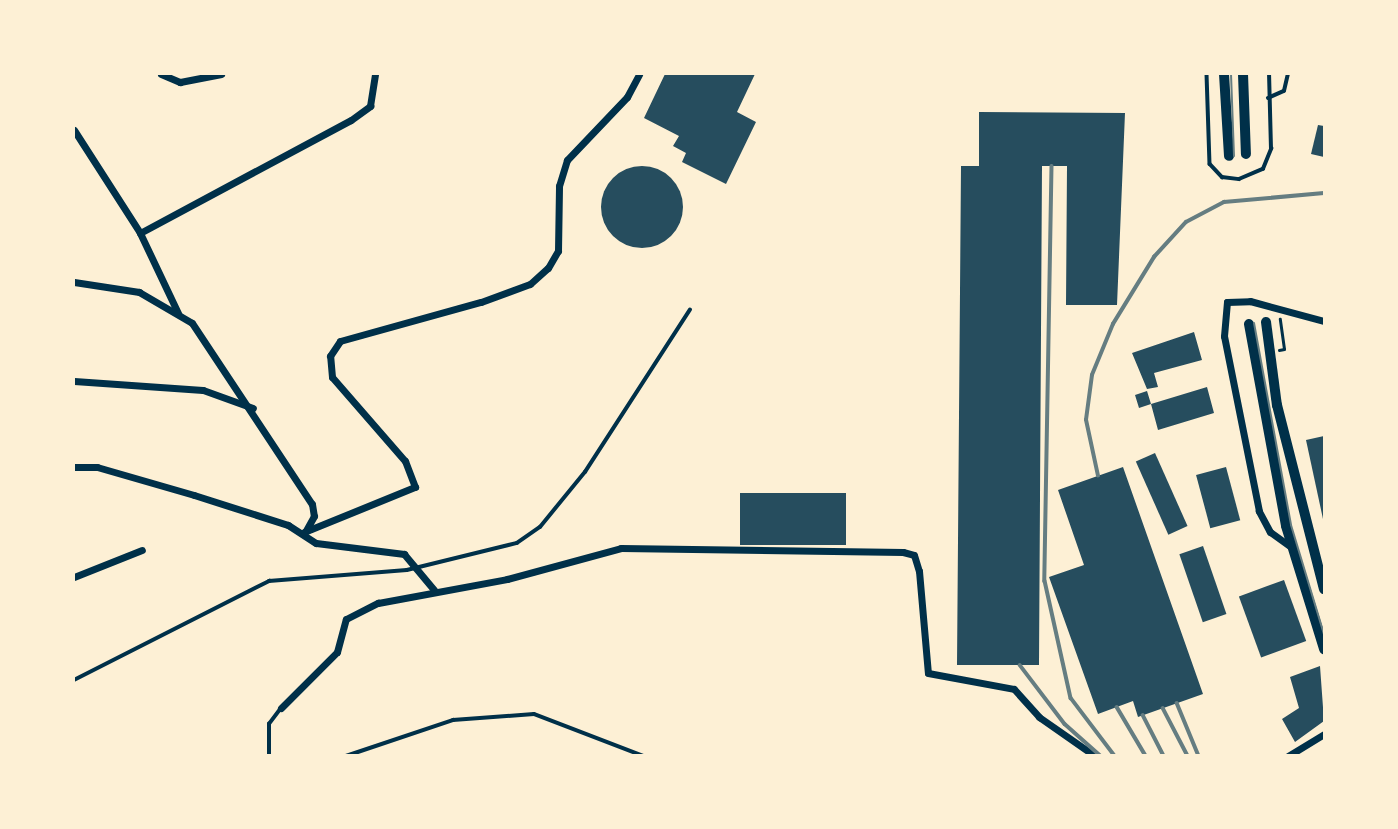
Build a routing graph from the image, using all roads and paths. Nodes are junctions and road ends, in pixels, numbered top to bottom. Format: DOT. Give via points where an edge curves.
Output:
graph roads {
  1 [pos="161,74"];
  2 [pos="221,74"];
  3 [pos="375,74"];
  4 [pos="639,74"];
  5 [pos="1207,74"];
  6 [pos="1224,74"];
  7 [pos="1243,74"];
  8 [pos="1269,74"];
  9 [pos="1288,74"];
  10 [pos="1268,98"];
  11 [pos="74,130"];
  12 [pos="1246,154"];
  13 [pos="1229,156"];
  14 [pos="140,233"];
  15 [pos="74,282"];
  16 [pos="690,310"];
  17 [pos="1279,310"];
  18 [pos="178,313"];
  19 [pos="1325,321"];
  20 [pos="1266,322"];
  21 [pos="1249,324"];
  22 [pos="1276,351"];
  23 [pos="74,381"];
  24 [pos="253,408"];
  25 [pos="74,467"];
  26 [pos="304,533"];
  27 [pos="1291,547"];
  28 [pos="142,550"];
  29 [pos="74,577"];
  30 [pos="1325,589"];
  31 [pos="434,590"];
  32 [pos="1325,649"];
  33 [pos="74,680"];
  34 [pos="281,709"];
  35 [pos="1325,734"];
  36 [pos="269,755"];
  37 [pos="346,755"];
  38 [pos="644,755"];
  39 [pos="1095,755"];
  40 [pos="1288,755"];
  1 -- 2 [label="street" via="180,82"];
  3 -- 14 [label="street" via="370,106 351,120"];
  4 -- 26 [label="street" via="627,97 567,160 559,186 558,251 548,268 530,284 481,302 340,341 330,356 332,377 405,461 415,487"];
  5 -- 10 [label="lane" via="1210,164 1222,177 1239,179 1263,169 1271,149"];
  6 -- 13 [label="main road"];
  7 -- 12 [label="main road"];
  8 -- 10 [label="lane"];
  9 -- 10 [label="lane" via="1284,91"];
  11 -- 14 [label="street"];
  14 -- 18 [label="street"];
  15 -- 18 [label="street" via="139,292"];
  16 -- 33 [label="lane" via="585,472 540,527 517,543 407,570 269,581"];
  17 -- 19 [label="street"];
  17 -- 22 [label="path" via="1284,349"];
  17 -- 27 [label="street" via="1227,302 1224,336 1259,511 1270,532"];
  18 -- 24 [label="street" via="214,350"];
  20 -- 30 [label="main road" via="1277,405"];
  21 -- 27 [label="main road" via="1261,414"];
  23 -- 24 [label="street" via="203,390"];
  24 -- 26 [label="street" via="312,504 314,516"];
  25 -- 26 [label="street" via="137,478"];
  26 -- 31 [label="street" via="316,543 391,550 408,558"];
  27 -- 32 [label="main road"];
  28 -- 29 [label="street"];
  31 -- 34 [label="street" via="377,603 346,619 337,652"];
  31 -- 39 [label="street" via="507,579 621,548 903,552 914,555 919,571 928,673 1014,689 1040,717"];
  34 -- 36 [label="lane" via="269,724"];
  35 -- 40 [label="street"];
  37 -- 38 [label="lane" via="453,720 534,714"];
}
